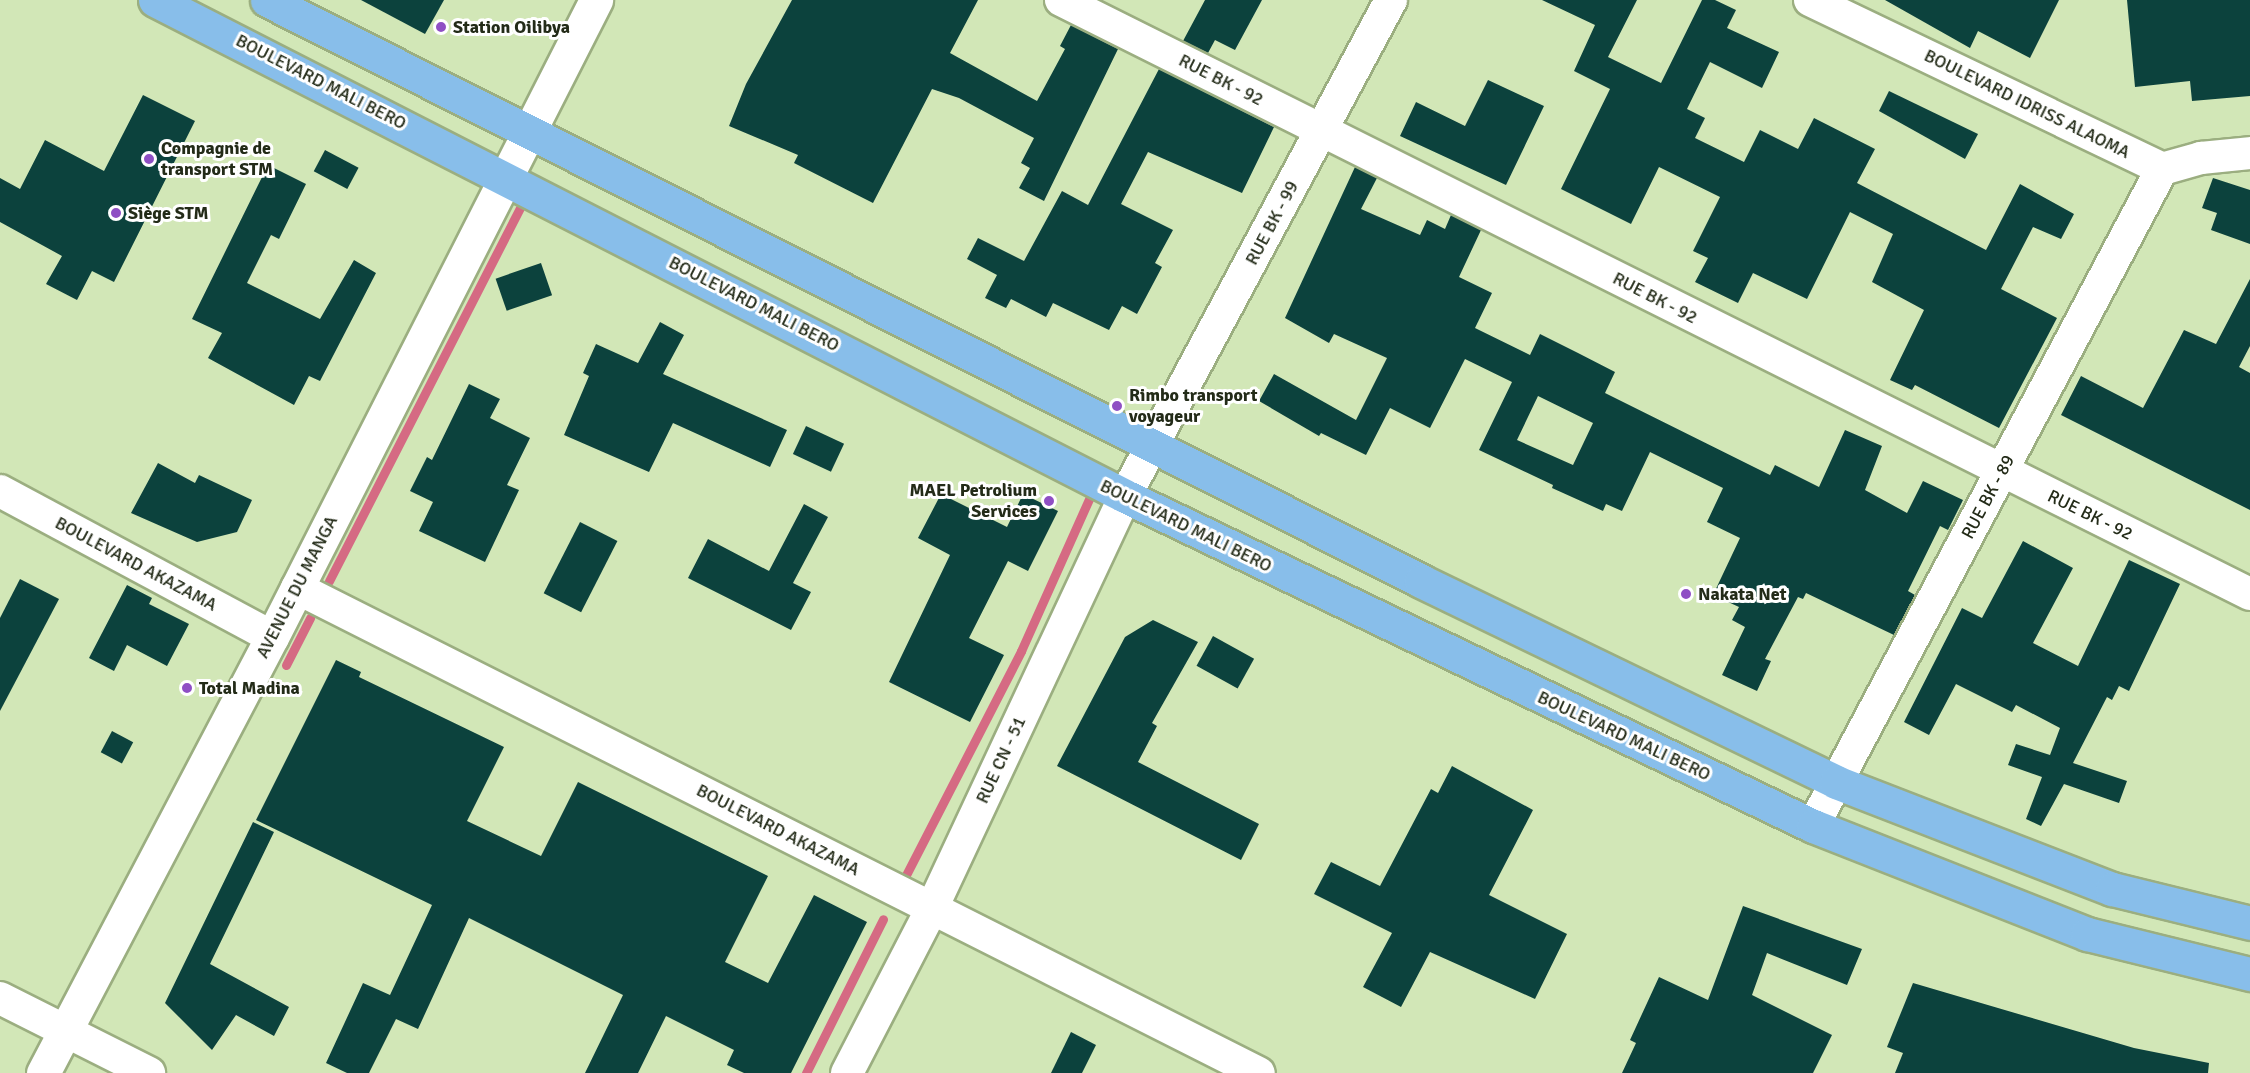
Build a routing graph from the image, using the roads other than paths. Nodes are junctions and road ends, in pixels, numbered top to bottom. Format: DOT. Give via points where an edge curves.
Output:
graph roads {
  1 [pos="155,0"];
  2 [pos="267,0"];
  3 [pos="596,0"];
  4 [pos="1062,0"];
  5 [pos="1391,0"];
  6 [pos="1810,0"];
  7 [pos="1322,130"];
  8 [pos="531,132"];
  9 [pos="2250,153"];
  10 [pos="2162,169"];
  11 [pos="507,177"];
  12 [pos="1153,446"];
  13 [pos="2001,472"];
  14 [pos="0,491"];
  15 [pos="1125,496"];
  16 [pos="297,588"];
  17 [pos="2250,594"];
  18 [pos="272,637"];
  19 [pos="1836,783"];
  20 [pos="1814,826"];
  21 [pos="932,908"];
  22 [pos="2250,923"];
  23 [pos="2250,974"];
  24 [pos="0,998"];
  25 [pos="63,1032"];
  26 [pos="43,1073"];
  27 [pos="149,1073"];
  28 [pos="848,1073"];
  29 [pos="1259,1073"];
  1 -- 11 [label="main road, BOULEVARD MALI BERO"];
  2 -- 8 [label="main road"];
  3 -- 8 [label="street, AVENUE DU MANGA"];
  4 -- 7 [label="street, RUE BK - 92"];
  5 -- 7 [label="street, RUE BK - 99"];
  6 -- 10 [label="street, BOULEVARD IDRISS ALAOMA"];
  7 -- 12 [label="street, RUE BK - 99"];
  7 -- 13 [label="street, RUE BK - 92"];
  8 -- 11 [label="street, AVENUE DU MANGA"];
  8 -- 12 [label="main road"];
  9 -- 10 [label="street" via="2201,158"];
  10 -- 13 [label="street, RUE BK - 89"];
  11 -- 15 [label="main road, BOULEVARD MALI BERO"];
  11 -- 16 [label="street, AVENUE DU MANGA"];
  12 -- 15 [label="street, RUE CN - 51"];
  12 -- 19 [label="main road"];
  13 -- 17 [label="street, RUE BK - 92"];
  13 -- 19 [label="street, RUE BK - 89"];
  14 -- 18 [label="street, BOULEVARD AKAZAMA"];
  15 -- 20 [label="main road, BOULEVARD MALI BERO"];
  15 -- 21 [label="street, RUE CN - 51"];
  16 -- 18 [label="street, AVENUE DU MANGA"];
  16 -- 21 [label="street, BOULEVARD AKAZAMA"];
  18 -- 25 [label="street, AVENUE DU MANGA"];
  19 -- 20 [label="street, RUE BK - 89"];
  19 -- 22 [label="main road" via="2112,889"];
  20 -- 23 [label="main road, BOULEVARD MALI BERO" via="2087,934"];
  21 -- 28 [label="street, RUE CN - 51"];
  21 -- 29 [label="street, BOULEVARD AKAZAMA"];
  24 -- 25 [label="street"];
  25 -- 26 [label="street, AVENUE DU MANGA"];
  25 -- 27 [label="street"];
}
